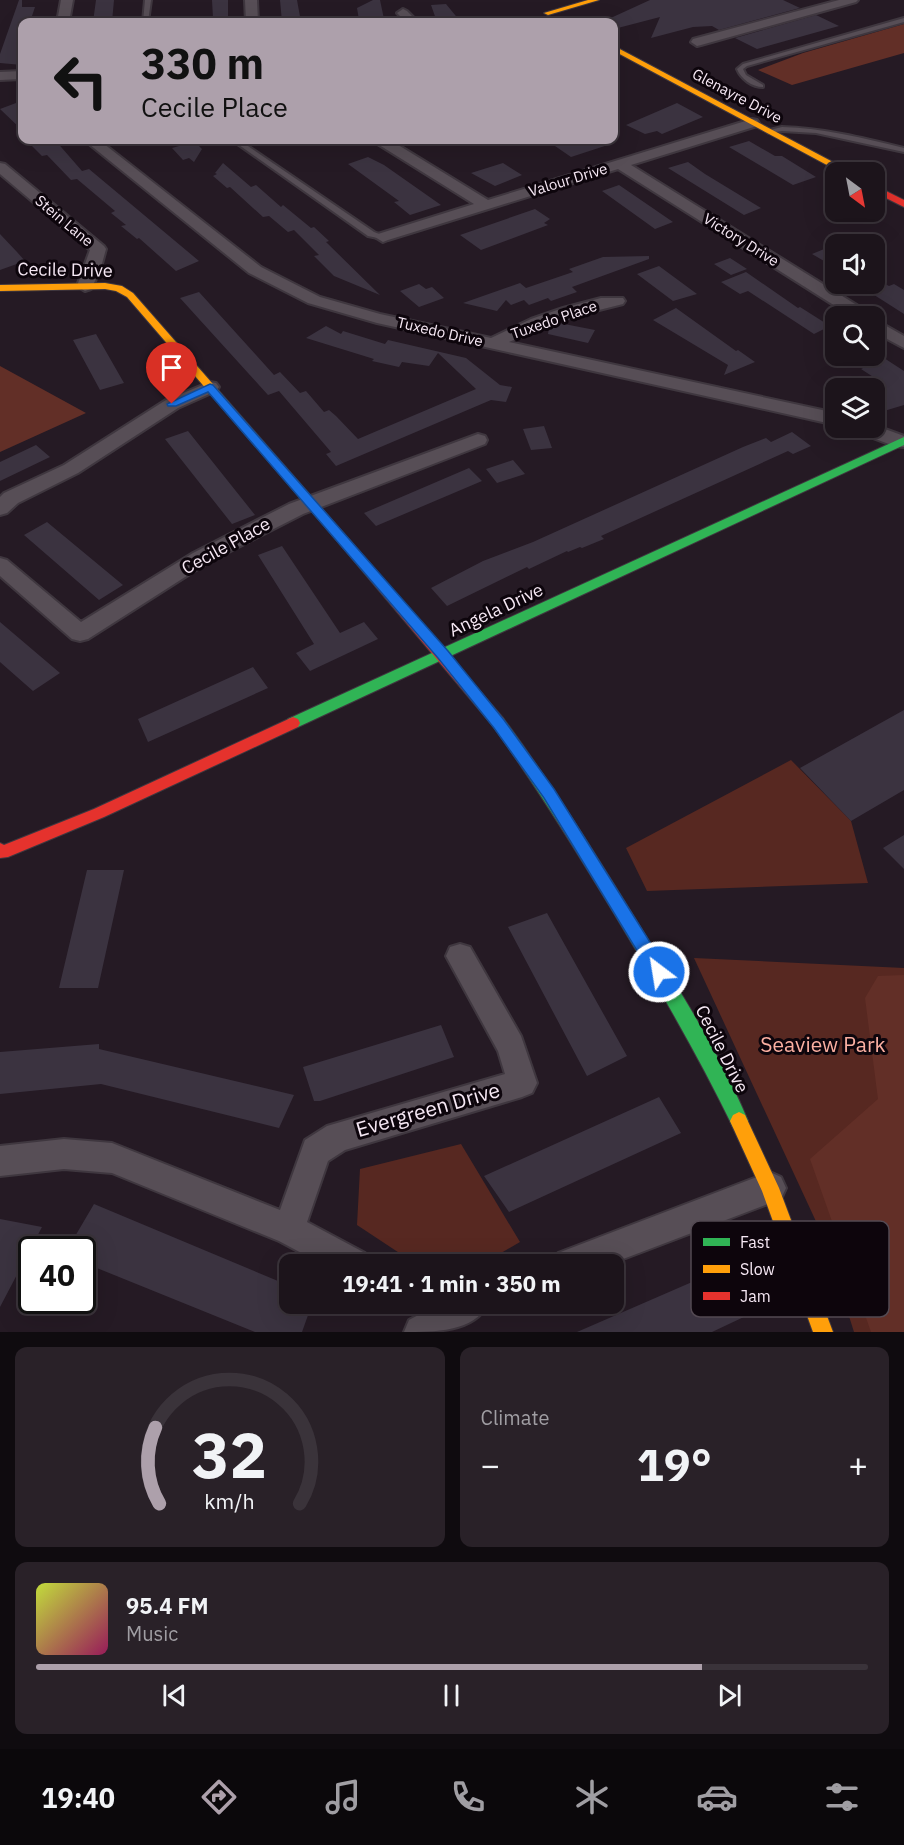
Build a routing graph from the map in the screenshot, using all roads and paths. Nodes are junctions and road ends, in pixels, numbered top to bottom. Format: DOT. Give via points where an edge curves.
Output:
graph roads {
  1 [pos="67,0"];
  2 [pos="148,0"];
  3 [pos="251,0"];
  4 [pos="596,0"];
  5 [pos="804,0"];
  6 [pos="852,0"];
  7 [pos="534,5"];
  8 [pos="822,8"];
  9 [pos="548,13"];
  10 [pos="403,14"];
  11 [pos="64,18"];
  12 [pos="146,18"];
  13 [pos="252,18"];
  14 [pos="408,18"];
  15 [pos="558,18"];
  16 [pos="904,20"];
  17 [pos="697,42"];
  18 [pos="618,50"];
  19 [pos="0,76"];
  20 [pos="18,77"];
  21 [pos="761,86"];
  22 [pos="752,123"];
  23 [pos="769,131"];
  24 [pos="96,144"];
  25 [pos="241,144"];
  26 [pos="387,144"];
  27 [pos="904,150"];
  28 [pos="826,162"];
  29 [pos="620,164"];
  30 [pos="0,167"];
  31 [pos="885,194"];
  32 [pos="904,204"];
  33 [pos="486,205"];
  34 [pos="383,237"];
  35 [pos="85,286"];
  36 [pos="0,288"];
  37 [pos="617,301"];
  38 [pos="846,306"];
  39 [pos="885,331"];
  40 [pos="904,343"];
  41 [pos="492,344"];
  42 [pos="210,387"];
  43 [pos="825,417"];
  44 [pos="885,436"];
  45 [pos="478,440"];
  46 [pos="902,442"];
  47 [pos="309,504"];
  48 [pos="0,508"];
  49 [pos="0,565"];
  50 [pos="443,655"];
  51 [pos="1,853"];
  52 [pos="460,956"];
  53 [pos="0,1161"];
  54 [pos="770,1188"];
  55 [pos="782,1221"];
  56 [pos="289,1229"];
  57 [pos="335,1254"];
  58 [pos="595,1254"];
  59 [pos="443,1314"];
  60 [pos="817,1317"];
  61 [pos="421,1332"];
  62 [pos="823,1332"];
  1 -- 11 [label="street"];
  2 -- 12 [label="lane"];
  3 -- 13 [label="street"];
  4 -- 9 [label="street"];
  5 -- 8 [label="street"];
  6 -- 8 [label="street"];
  7 -- 9 [label="street"];
  8 -- 17 [label="street"];
  9 -- 15 [label="street"];
  10 -- 14 [label="street"];
  16 -- 21 [label="lane" via="740,69 743,76"];
  18 -- 22 [label="street, Glenayre Drive"];
  19 -- 20 [label="street"];
  22 -- 23 [label="street, Glenayre Drive"];
  22 -- 29 [label="street, Valour Drive"];
  23 -- 27 [label="lane" via="796,129"];
  23 -- 28 [label="street, Glenayre Drive"];
  24 -- 41 [label="street, Tuxedo Drive" via="255,270 314,300"];
  25 -- 34 [label="lane" via="371,234"];
  26 -- 33 [label="street"];
  29 -- 33 [label="street, Valour Drive"];
  29 -- 38 [label="street, Victory Drive"];
  30 -- 35 [label="street, Stein Lane" via="98,249"];
  31 -- 32 [label="street"];
  33 -- 34 [label="street, Valour Drive"];
  35 -- 36 [label="street, Cecile Drive"];
  35 -- 42 [label="street, Cecile Drive" via="112,287 130,295"];
  37 -- 41 [label="street, Tuxedo Place" via="594,304"];
  39 -- 40 [label="street"];
  41 -- 43 [label="street, Tuxedo Drive"];
  42 -- 47 [label="street, Cecile Drive"];
  42 -- 48 [label="street" via="172,404 71,469 11,498"];
  44 -- 46 [label="street"];
  45 -- 47 [label="street, Cecile Place"];
  46 -- 50 [label="street, Angela Drive"];
  47 -- 49 [label="street, Cecile Place" via="200,558 80,633"];
  47 -- 50 [label="street, Cecile Drive"];
  50 -- 51 [label="street, Angela Drive" via="99,813"];
  50 -- 54 [label="street, Cecile Drive" via="518,749 578,839 713,1066"];
  52 -- 56 [label="street, Evergreen Drive" via="510,1046 522,1083 338,1137 316,1151"];
  53 -- 56 [label="street" via="64,1154 112,1158"];
  54 -- 55 [label="street, Cecile Drive"];
  54 -- 58 [label="street"];
  56 -- 57 [label="street"];
  59 -- 61 [label="street"];
  60 -- 62 [label="street, Cecile Drive"];
}
